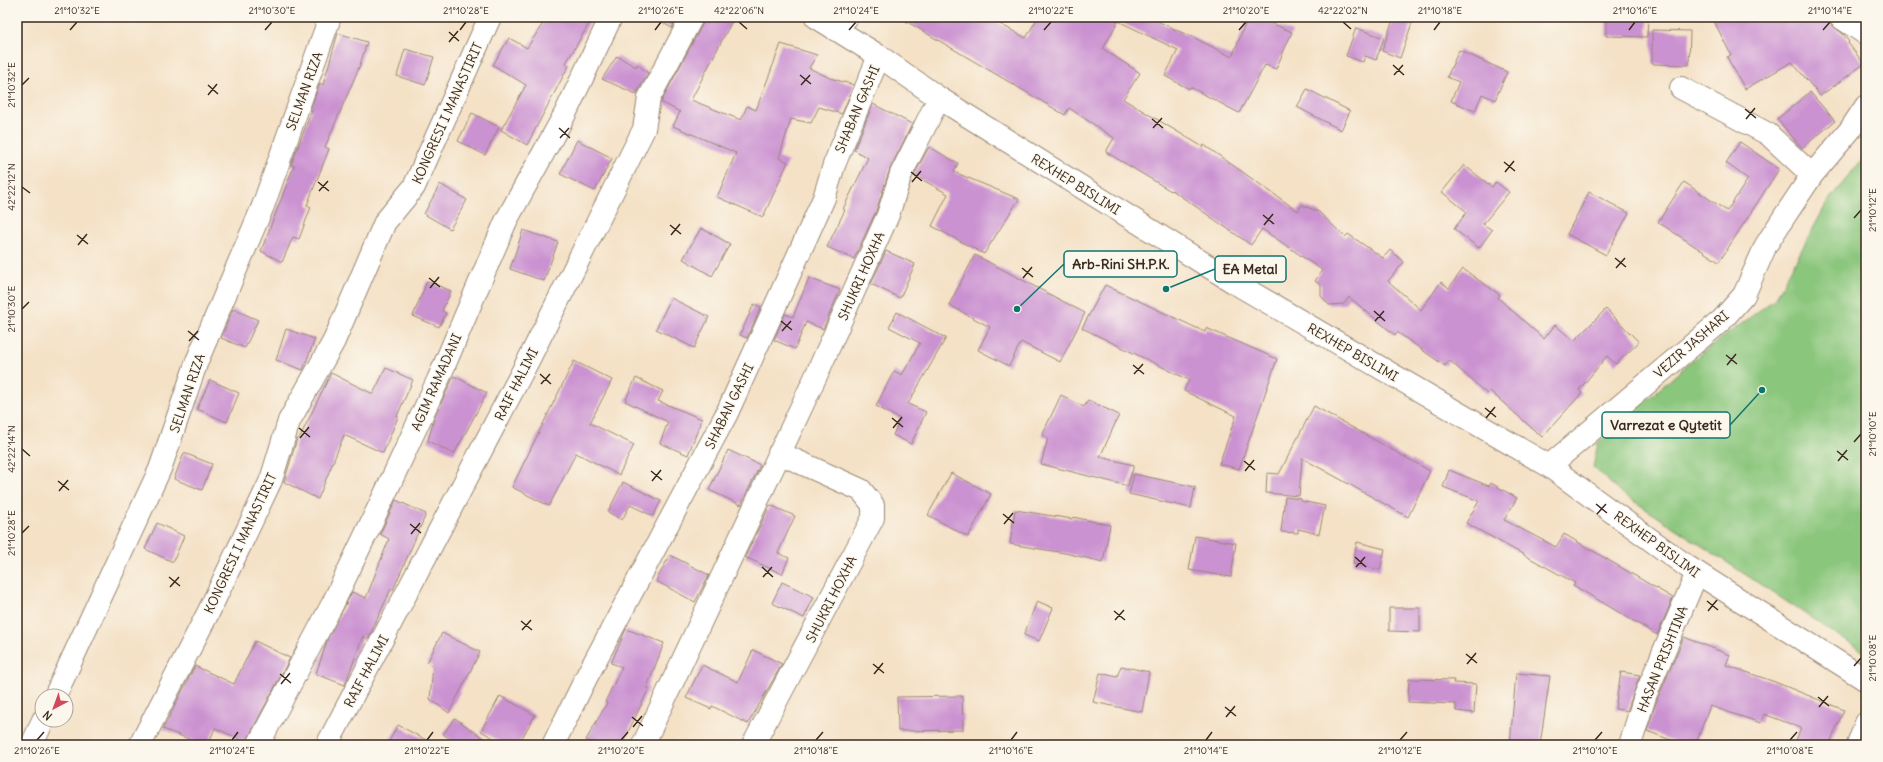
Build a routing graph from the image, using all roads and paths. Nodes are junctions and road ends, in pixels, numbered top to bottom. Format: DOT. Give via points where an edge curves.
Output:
graph roads {
  1 [pos="330,17"];
  2 [pos="490,17"];
  3 [pos="611,17"];
  4 [pos="692,17"];
  5 [pos="816,17"];
  6 [pos="1840,17"];
  7 [pos="841,24"];
  8 [pos="1866,34"];
  9 [pos="879,56"];
  10 [pos="1681,88"];
  11 [pos="939,98"];
  12 [pos="1866,106"];
  13 [pos="1812,175"];
  14 [pos="779,453"];
  15 [pos="1549,466"];
  16 [pos="1696,573"];
  17 [pos="1866,680"];
  18 [pos="59,688"];
  19 [pos="1866,723"];
  20 [pos="39,728"];
  21 [pos="32,745"];
  22 [pos="140,745"];
  23 [pos="258,745"];
  24 [pos="327,745"];
  25 [pos="553,745"];
  26 [pos="643,745"];
  27 [pos="754,745"];
  28 [pos="1630,745"];
  29 [pos="1858,745"];
  1 -- 18 [label="street, SELMAN RIZA" via="263,206 197,361 160,469"];
  2 -- 22 [label="street, KONGRESI I MANASTIRIT" via="414,187 385,222 334,341 289,421 271,480 209,611"];
  3 -- 23 [label="street, AGIM RAMADANI" via="565,114 506,221 438,380 385,494"];
  4 -- 24 [label="street, RAIF HALIMI" via="649,98 644,129 529,360"];
  5 -- 7 [label="street, REXHEP BISLIMI"];
  6 -- 8 [label="street"];
  7 -- 9 [label="street, REXHEP BISLIMI"];
  9 -- 11 [label="street, REXHEP BISLIMI"];
  9 -- 25 [label="street, SHABAN GASHI" via="834,165 824,198 727,412"];
  10 -- 13 [label="street" via="1768,134"];
  11 -- 14 [label="street, SHUKRI HOXHA" via="901,174 888,216"];
  11 -- 15 [label="street, REXHEP BISLIMI" via="1234,283"];
  12 -- 13 [label="street, VEZIR JASHARI" via="1850,130"];
  13 -- 15 [label="street, VEZIR JASHARI" via="1766,244 1744,295 1722,320"];
  14 -- 26 [label="street, SHUKRI HOXHA"];
  14 -- 27 [label="street, SHUKRI HOXHA" via="860,490 874,505 873,518"];
  15 -- 16 [label="street, REXHEP BISLIMI"];
  16 -- 17 [label="street, REXHEP BISLIMI"];
  16 -- 28 [label="street, HASAN PRISHTINA" via="1645,696"];
  19 -- 29 [label="street"];
  20 -- 21 [label="street"];
}
